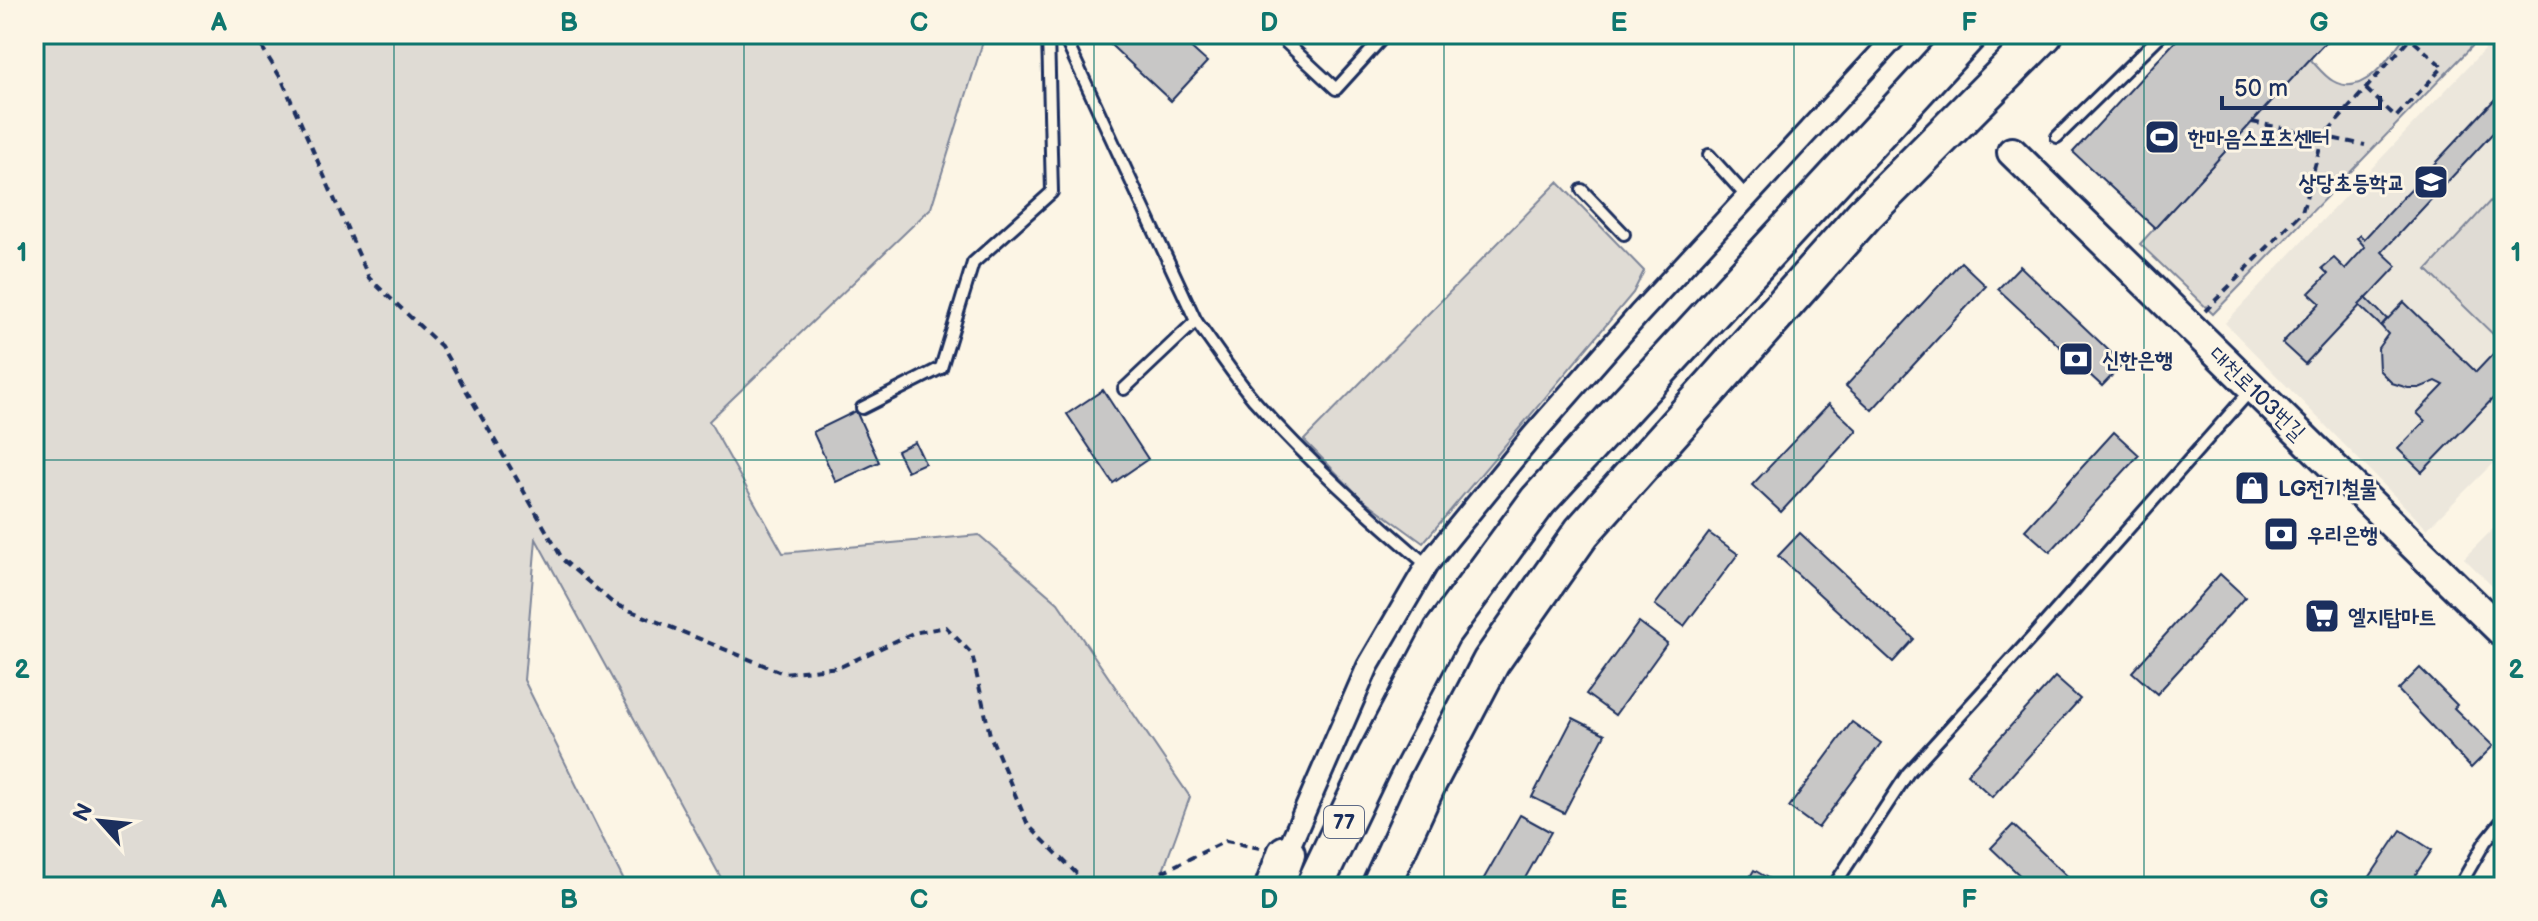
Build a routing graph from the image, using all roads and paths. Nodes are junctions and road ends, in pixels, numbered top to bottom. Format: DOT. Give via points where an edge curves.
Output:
graph roads {
  1 [pos="254,34"];
  2 [pos="1048,34"];
  3 [pos="1063,34"];
  4 [pos="1277,34"];
  5 [pos="1386,34"];
  6 [pos="1898,34"];
  7 [pos="1968,34"];
  8 [pos="2044,34"];
  9 [pos="2162,34"];
  10 [pos="2468,34"];
  11 [pos="2413,35"];
  12 [pos="2366,89"];
  13 [pos="2252,122"];
  14 [pos="2057,137"];
  15 [pos="2323,137"];
  16 [pos="2365,145"];
  17 [pos="2012,152"];
  18 [pos="1709,155"];
  19 [pos="1582,190"];
  20 [pos="1746,196"];
  21 [pos="1624,234"];
  22 [pos="1196,321"];
  23 [pos="2191,326"];
  24 [pos="2253,388"];
  25 [pos="1124,389"];
  26 [pos="862,408"];
  27 [pos="1427,565"];
  28 [pos="2504,634"];
  29 [pos="2504,818"];
  30 [pos="1280,870"];
  31 [pos="1314,887"];
  32 [pos="1380,887"];
  33 [pos="1833,887"];
  34 [pos="2459,887"];
  1 -- 30 [label="path" via="282,80 369,278 441,346 563,560 614,604 783,673 840,667 913,633 946,627 972,654 990,735 1028,825 1082,879 1139,883 1226,841"];
  2 -- 26 [label="lane" via="1052,192 973,263 941,368"];
  3 -- 22 [label="lane"];
  4 -- 5 [label="lane" via="1336,89"];
  6 -- 20 [label="street"];
  7 -- 31 [label="highway, 77" via="1538,501 1442,632"];
  8 -- 32 [label="highway" via="1864,215 1582,532 1491,662"];
  9 -- 14 [label="lane"];
  10 -- 11 [label="path" via="2461,41"];
  11 -- 12 [label="path"];
  11 -- 12 [label="path" via="2443,67 2396,117"];
  12 -- 15 [label="path"];
  13 -- 15 [label="path"];
  15 -- 16 [label="path"];
  15 -- 23 [label="path" via="2302,212"];
  17 -- 23 [label="street, 대천로103번길"];
  18 -- 20 [label="lane"];
  19 -- 21 [label="lane"];
  20 -- 27 [label="street" via="1533,435"];
  22 -- 25 [label="lane"];
  22 -- 27 [label="lane" via="1252,397 1306,455"];
  23 -- 24 [label="street, 대천로103번길"];
  24 -- 28 [label="street, 대천로103번길"];
  24 -- 33 [label="lane" via="1908,773"];
  27 -- 30 [label="street" via="1368,666"];
  29 -- 34 [label="lane"];
}
